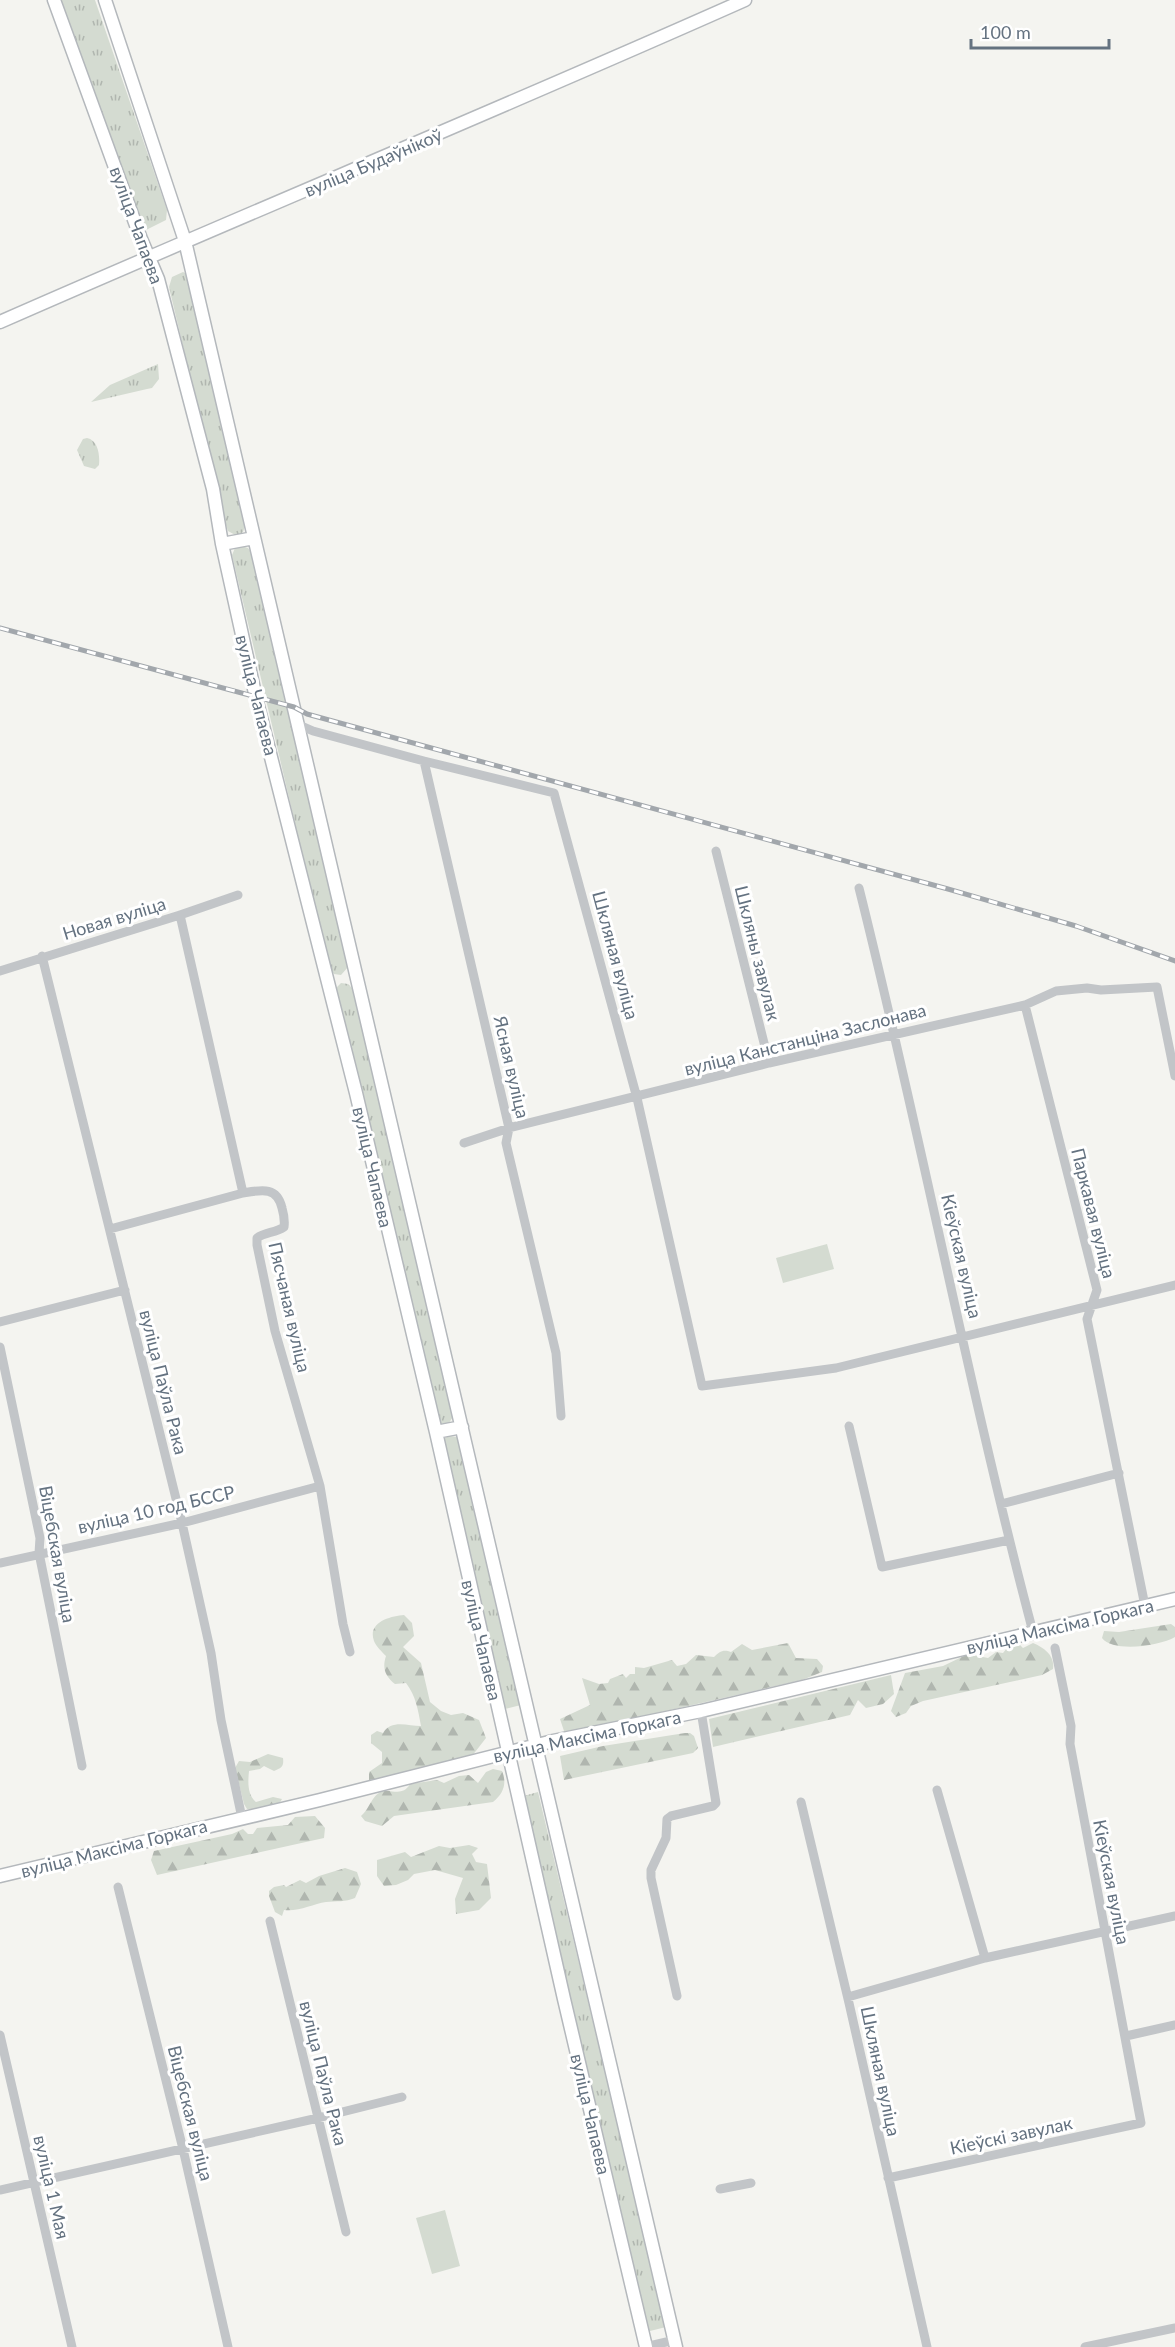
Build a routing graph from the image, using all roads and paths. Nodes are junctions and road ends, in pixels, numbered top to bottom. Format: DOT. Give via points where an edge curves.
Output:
graph roads {
  1 [pos="54,0"];
  2 [pos="105,0"];
  3 [pos="745,0"];
  4 [pos="185,241"];
  5 [pos="150,257"];
  6 [pos="0,322"];
  7 [pos="254,538"];
  8 [pos="222,544"];
  9 [pos="297,724"];
  10 [pos="424,761"];
  11 [pos="716,851"];
  12 [pos="859,888"];
  13 [pos="238,895"];
  14 [pos="180,915"];
  15 [pos="42,956"];
  16 [pos="0,971"];
  17 [pos="1025,1005"];
  18 [pos="896,1033"];
  19 [pos="769,1063"];
  20 [pos="1175,1076"];
  21 [pos="637,1098"];
  22 [pos="509,1128"];
  23 [pos="464,1143"];
  24 [pos="243,1193"];
  25 [pos="110,1229"];
  26 [pos="1175,1285"];
  27 [pos="125,1290"];
  28 [pos="1092,1305"];
  29 [pos="0,1322"];
  30 [pos="963,1336"];
  31 [pos="0,1347"];
  32 [pos="561,1416"];
  33 [pos="849,1426"];
  34 [pos="462,1427"];
  35 [pos="436,1432"];
  36 [pos="1119,1473"];
  37 [pos="320,1485"];
  38 [pos="1001,1504"];
  39 [pos="182,1523"];
  40 [pos="1009,1540"];
  41 [pos="39,1553"];
  42 [pos="0,1563"];
  43 [pos="1175,1599"];
  44 [pos="1145,1606"];
  45 [pos="1033,1632"];
  46 [pos="1055,1648"];
  47 [pos="350,1652"];
  48 [pos="701,1711"];
  49 [pos="537,1745"];
  50 [pos="508,1752"];
  51 [pos="82,1766"];
  52 [pos="937,1790"];
  53 [pos="801,1802"];
  54 [pos="242,1818"];
  55 [pos="0,1876"];
  56 [pos="118,1887"];
  57 [pos="1175,1916"];
  58 [pos="270,1921"];
  59 [pos="1105,1933"];
  60 [pos="985,1958"];
  61 [pos="677,1996"];
  62 [pos="848,1997"];
  63 [pos="1175,2025"];
  64 [pos="0,2035"];
  65 [pos="1126,2036"];
  66 [pos="402,2097"];
  67 [pos="318,2118"];
  68 [pos="1141,2123"];
  69 [pos="183,2150"];
  70 [pos="888,2178"];
  71 [pos="751,2182"];
  72 [pos="33,2183"];
  73 [pos="720,2189"];
  74 [pos="0,2190"];
  75 [pos="346,2232"];
  76 [pos="1175,2328"];
  77 [pos="676,2343"];
  78 [pos="72,2347"];
  79 [pos="228,2347"];
  80 [pos="646,2347"];
  81 [pos="927,2347"];
  82 [pos="1085,2347"];
  1 -- 5 [label="main road, вуліца Чапаева"];
  2 -- 4 [label="main road, вуліца Чапаева"];
  3 -- 4 [label="main road, вуліца Будаўнікоў"];
  4 -- 5 [label="main road, вуліца Будаўнікоў"];
  4 -- 7 [label="main road, вуліца Чапаева"];
  5 -- 6 [label="main road, вуліца Будаўнікоў"];
  5 -- 8 [label="main road, вуліца Чапаева" via="213,489"];
  7 -- 8 [label="main road"];
  7 -- 9 [label="main road, вуліца Чапаева"];
  8 -- 35 [label="main road, вуліца Чапаева" via="256,698"];
  9 -- 10 [label="street, Шкляная вуліца"];
  9 -- 34 [label="main road, вуліца Чапаева"];
  10 -- 21 [label="street, Шкляная вуліца" via="554,793"];
  10 -- 22 [label="street, Ясная вуліца"];
  11 -- 19 [label="street, Шкляны завулак"];
  12 -- 18 [label="street, Кіеўская вуліца"];
  13 -- 14 [label="street, Новая вуліца"];
  14 -- 15 [label="street, Новая вуліца"];
  14 -- 24 [label="street"];
  15 -- 16 [label="street, Новая вуліца"];
  15 -- 25 [label="street, вуліца Паўла Рака"];
  17 -- 18 [label="street, вуліца Канстанціна Заслонава"];
  17 -- 20 [label="street, вуліца Канстанціна Заслонава" via="1056,991 1156,987"];
  17 -- 28 [label="street, Паркавая вуліца" via="1097,1290"];
  18 -- 19 [label="street, вуліца Канстанціна Заслонава"];
  18 -- 30 [label="street, Кіеўская вуліца"];
  19 -- 21 [label="street, вуліца Канстанціна Заслонава"];
  21 -- 22 [label="street, вуліца Канстанціна Заслонава"];
  21 -- 30 [label="street, Шкляная вуліца" via="702,1386 837,1368"];
  22 -- 23 [label="street, вуліца Канстанціна Заслонава"];
  22 -- 32 [label="street, Ясная вуліца" via="506,1143 556,1353"];
  24 -- 25 [label="street"];
  24 -- 37 [label="street, Пясчаная вуліца" via="265,1190 275,1193 280,1201 284,1227 262,1234 257,1245 275,1330"];
  25 -- 27 [label="street, вуліца Паўла Рака"];
  26 -- 28 [label="street"];
  27 -- 29 [label="street"];
  27 -- 39 [label="street, вуліца Паўла Рака"];
  28 -- 30 [label="street"];
  28 -- 36 [label="street, Паркавая вуліца" via="1087,1319"];
  30 -- 38 [label="street, Кіеўская вуліца"];
  31 -- 41 [label="street, Віцебская вуліца" via="40,1538"];
  33 -- 40 [label="street" via="882,1567"];
  34 -- 35 [label="main road"];
  34 -- 49 [label="main road, вуліца Чапаева"];
  35 -- 50 [label="main road, вуліца Чапаева"];
  36 -- 38 [label="street"];
  36 -- 44 [label="street, Паркавая вуліца"];
  37 -- 39 [label="street, вуліца 10 год БССР"];
  37 -- 47 [label="street, Пясчаная вуліца"];
  38 -- 40 [label="street, Кіеўская вуліца"];
  39 -- 41 [label="street, вуліца 10 год БССР"];
  39 -- 54 [label="street, вуліца Паўла Рака"];
  40 -- 45 [label="street, Кіеўская вуліца"];
  41 -- 42 [label="street, вуліца 10 год БССР"];
  41 -- 51 [label="street, Віцебская вуліца"];
  43 -- 44 [label="main road, вуліца Максіма Горкага"];
  44 -- 45 [label="main road, вуліца Максіма Горкага"];
  45 -- 48 [label="main road, вуліца Максіма Горкага"];
  46 -- 59 [label="street, Кіеўская вуліца"];
  48 -- 49 [label="main road, вуліца Максіма Горкага"];
  48 -- 61 [label="street" via="716,1803 667,1819 666,1838 651,1870"];
  49 -- 50 [label="main road, вуліца Максіма Горкага"];
  49 -- 77 [label="main road, вуліца Чапаева"];
  50 -- 54 [label="main road, вуліца Максіма Горкага"];
  50 -- 80 [label="main road, вуліца Чапаева"];
  52 -- 60 [label="street"];
  53 -- 62 [label="street, Шкляная вуліца"];
  54 -- 55 [label="main road, вуліца Максіма Горкага"];
  56 -- 69 [label="street, Віцебская вуліца"];
  57 -- 59 [label="street"];
  58 -- 67 [label="street, вуліца Паўла Рака"];
  59 -- 60 [label="street"];
  59 -- 65 [label="street, Кіеўская вуліца"];
  60 -- 62 [label="street"];
  62 -- 70 [label="street, Шкляная вуліца"];
  63 -- 65 [label="street"];
  64 -- 72 [label="street, вуліца 1 Мая"];
  65 -- 68 [label="street, Кіеўская вуліца"];
  66 -- 67 [label="street"];
  67 -- 69 [label="street"];
  67 -- 75 [label="street, вуліца Паўла Рака"];
  68 -- 70 [label="street, Кіеўскі завулак"];
  69 -- 72 [label="street"];
  69 -- 79 [label="street, Віцебская вуліца"];
  70 -- 81 [label="street, Шкляная вуліца"];
  71 -- 73 [label="street"];
  72 -- 74 [label="street"];
  72 -- 78 [label="street, вуліца 1 Мая"];
  76 -- 82 [label="street"];
  77 -- 80 [label="street"];
}
